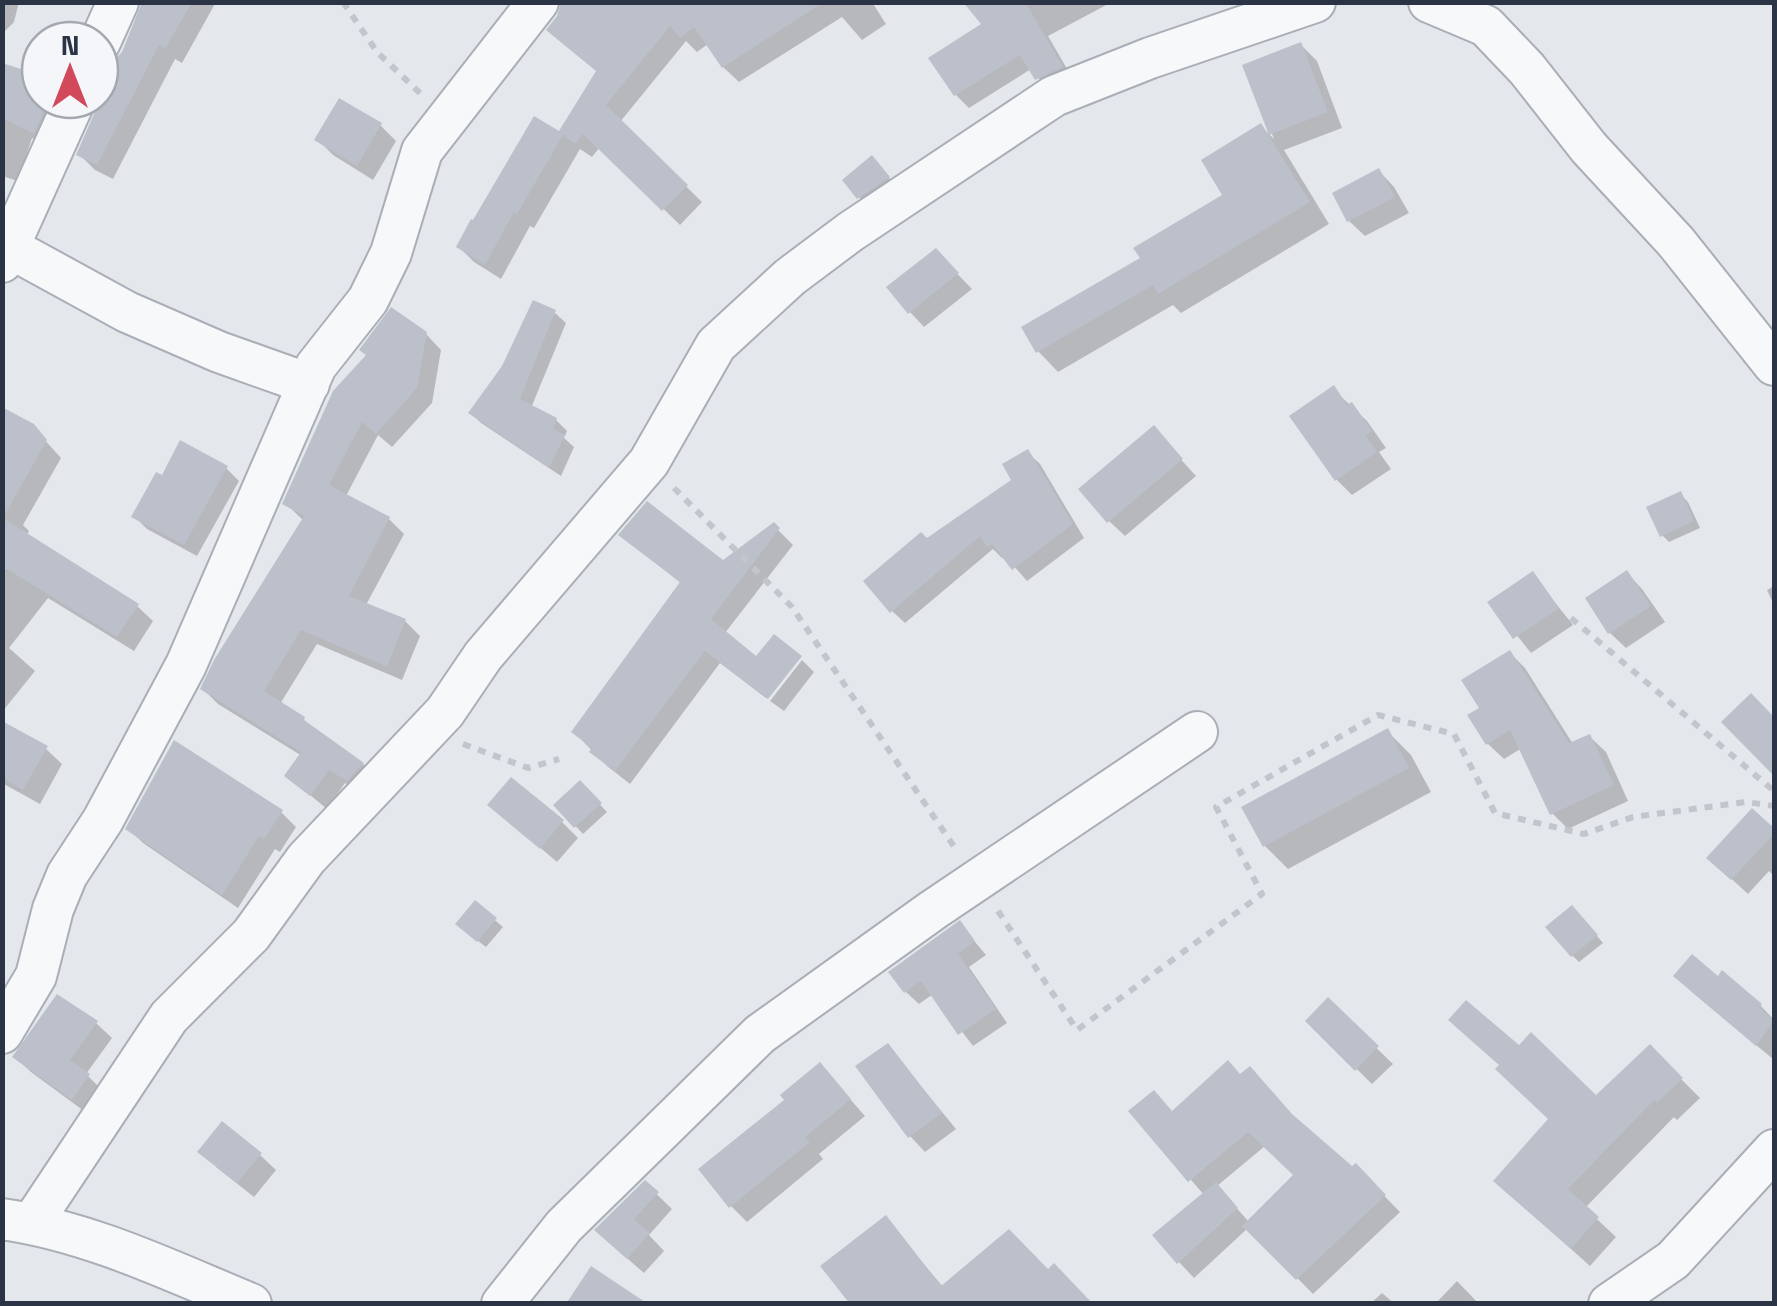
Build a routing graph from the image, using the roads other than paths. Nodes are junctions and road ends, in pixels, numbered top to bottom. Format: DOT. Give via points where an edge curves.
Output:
graph roads {
  1 [pos="538,2"];
  2 [pos="1315,2"];
  3 [pos="1429,2"];
  4 [pos="66,120"];
  5 [pos="5,252"];
  6 [pos="1774,364"];
  7 [pos="308,384"];
  8 [pos="1197,732"];
  9 [pos="2,1033"];
  10 [pos="1774,1150"];
  11 [pos="18,1221"];
  12 [pos="251,1304"];
  13 [pos="502,1304"];
  14 [pos="1610,1304"];
  1 -- 7 [label="street" via="422,151 391,253 368,300"];
  2 -- 11 [label="street" via="1054,96 850,232 716,345 649,462 483,656 430,729 306,859 252,935 168,1017"];
  3 -- 6 [label="street" via="1486,26 1528,69"];
  4 -- 5 [label="street"];
  5 -- 7 [label="street" via="127,312"];
  7 -- 9 [label="street" via="186,666 67,875 36,976"];
  8 -- 13 [label="street" via="760,1034 564,1226"];
  10 -- 14 [label="street" via="1673,1260"];
  11 -- 12 [label="street" via="130,1254"];
}
